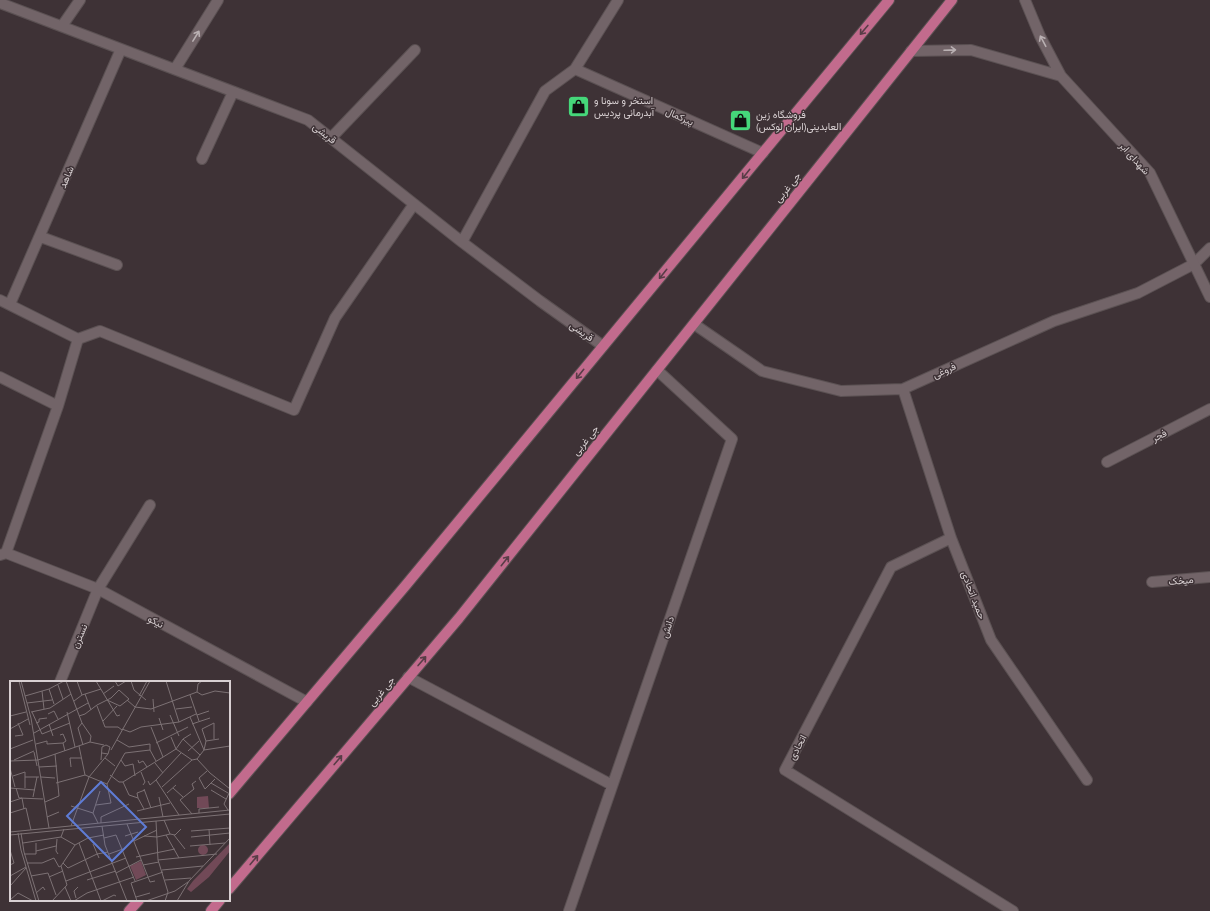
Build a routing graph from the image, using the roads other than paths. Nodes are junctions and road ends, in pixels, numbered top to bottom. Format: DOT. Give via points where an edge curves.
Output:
graph roads {
  1 [pos="80,0"];
  2 [pos="218,0"];
  3 [pos="618,0"];
  4 [pos="889,0"];
  5 [pos="952,0"];
  6 [pos="1025,0"];
  7 [pos="0,3"];
  8 [pos="62,26"];
  9 [pos="121,49"];
  10 [pos="415,50"];
  11 [pos="911,51"];
  12 [pos="175,69"];
  13 [pos="575,69"];
  14 [pos="1061,76"];
  15 [pos="233,92"];
  16 [pos="331,138"];
  17 [pos="763,153"];
  18 [pos="202,159"];
  19 [pos="414,204"];
  20 [pos="41,237"];
  21 [pos="462,242"];
  22 [pos="1210,248"];
  23 [pos="1194,264"];
  24 [pos="117,265"];
  25 [pos="1210,297"];
  26 [pos="0,300"];
  27 [pos="10,304"];
  28 [pos="694,324"];
  29 [pos="78,339"];
  30 [pos="604,346"];
  31 [pos="657,370"];
  32 [pos="0,377"];
  33 [pos="903,388"];
  34 [pos="58,406"];
  35 [pos="1210,409"];
  36 [pos="1107,462"];
  37 [pos="150,506"];
  38 [pos="951,538"];
  39 [pos="3,554"];
  40 [pos="1210,577"];
  41 [pos="1152,582"];
  42 [pos="98,589"];
  43 [pos="408,677"];
  44 [pos="60,681"];
  45 [pos="307,702"];
  46 [pos="1087,780"];
  47 [pos="612,784"];
  48 [pos="230,793"];
  49 [pos="230,889"];
  50 [pos="137,901"];
  51 [pos="219,901"];
  52 [pos="129,911"];
  53 [pos="211,911"];
  54 [pos="569,911"];
  55 [pos="1013,911"];
  1 -- 8 [label="street"];
  12 -- 2 [label="street, one-way"];
  3 -- 13 [label="street"];
  4 -- 17 [label="main road, one-way"];
  5 -- 11 [label="main road, جی غربی"];
  14 -- 6 [label="street, شهدای ابر, one-way"];
  7 -- 8 [label="street, قریشی"];
  8 -- 9 [label="street, قریشی"];
  9 -- 12 [label="street, قریشی"];
  9 -- 20 [label="street, شاهد"];
  10 -- 16 [label="street"];
  11 -- 14 [label="street, one-way" via="971,50"];
  11 -- 28 [label="main road, جی غربی"];
  12 -- 15 [label="street, قریشی"];
  13 -- 17 [label="street, پیرکمال"];
  13 -- 21 [label="street" via="544,91"];
  14 -- 23 [label="street, شهدای ابر" via="1150,174"];
  15 -- 16 [label="street, قریشی" via="308,120"];
  15 -- 18 [label="street"];
  16 -- 19 [label="street, قریشی"];
  17 -- 30 [label="main road, one-way"];
  19 -- 21 [label="street, قریشی"];
  19 -- 29 [label="street" via="335,318 294,410 100,331"];
  20 -- 24 [label="street"];
  20 -- 27 [label="street, شاهد"];
  21 -- 30 [label="street, قریشی"];
  22 -- 23 [label="street, فروغی"];
  23 -- 25 [label="street, شهدای ابر"];
  23 -- 33 [label="street, فروغی" via="1138,293 1054,321"];
  26 -- 27 [label="street"];
  27 -- 29 [label="street"];
  28 -- 31 [label="main road, جی غربی"];
  28 -- 33 [label="street, فروغی" via="762,371 840,391"];
  29 -- 34 [label="street"];
  30 -- 45 [label="main road, one-way"];
  43 -- 31 [label="main road, جی غربی, one-way"];
  31 -- 47 [label="street, دانش" via="732,439"];
  32 -- 34 [label="street"];
  33 -- 38 [label="street, حمید اتحادی"];
  34 -- 39 [label="street"];
  35 -- 36 [label="street, فجر"];
  37 -- 42 [label="street, نسترن"];
  38 -- 46 [label="street, حمید اتحادی" via="991,640"];
  38 -- 55 [label="street, اتحادی" via="891,567 785,770"];
  39 -- 42 [label="street, نیکو"];
  40 -- 41 [label="street, میخک"];
  42 -- 44 [label="street, نسترن"];
  42 -- 45 [label="street, نیکو"];
  43 -- 47 [label="street"];
  49 -- 43 [label="main road, جی غربی, one-way"];
  45 -- 48 [label="main road"];
  47 -- 54 [label="street, دانش"];
  50 -- 52 [label="main road"];
  51 -- 53 [label="main road"];
}
